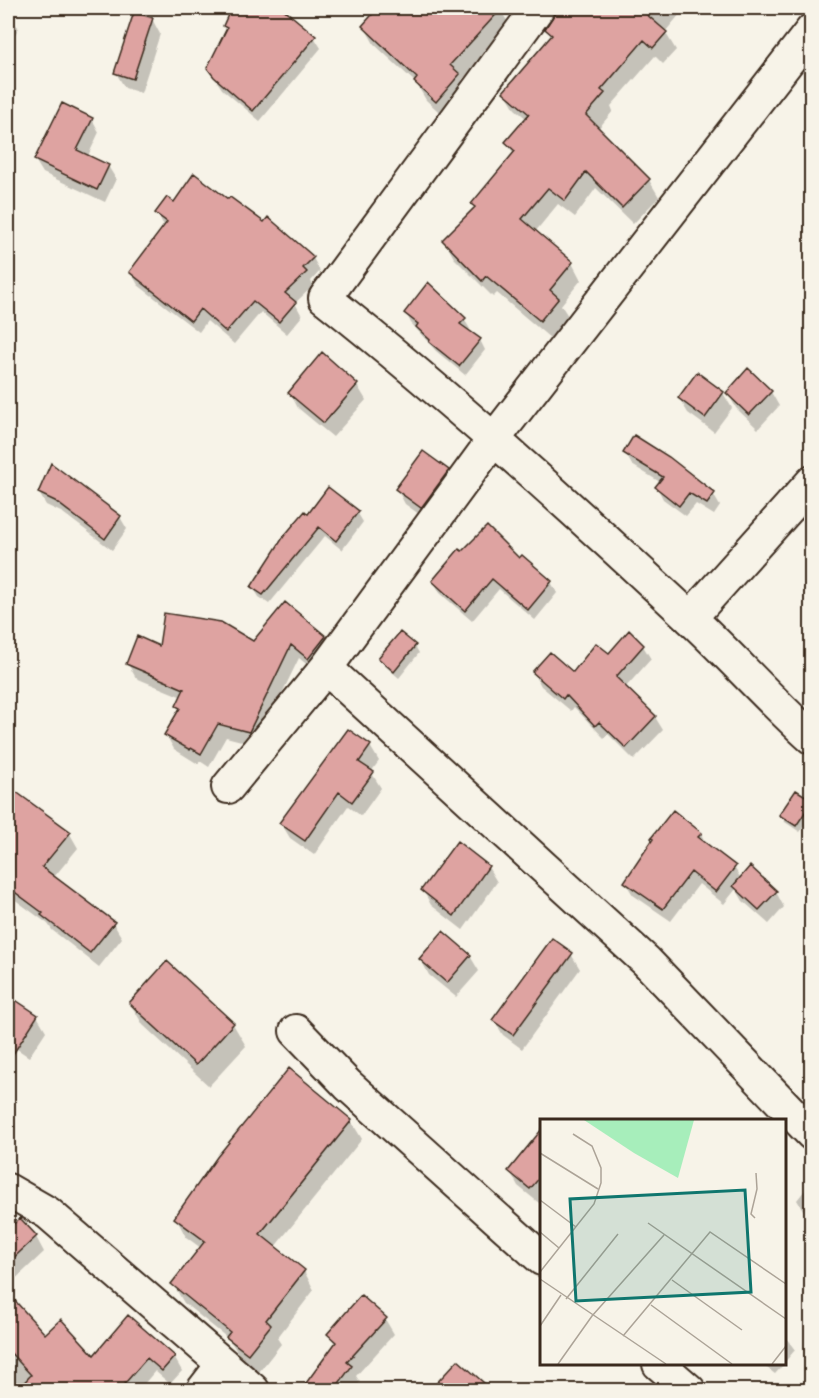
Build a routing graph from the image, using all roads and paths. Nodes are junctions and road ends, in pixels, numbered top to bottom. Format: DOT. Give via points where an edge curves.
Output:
graph roads {
  1 [pos="538,8"];
  2 [pos="812,30"];
  3 [pos="494,439"];
  4 [pos="812,482"];
  5 [pos="690,618"];
  6 [pos="326,668"];
  7 [pos="812,738"];
  8 [pos="228,787"];
  9 [pos="297,1031"];
  10 [pos="812,1134"];
  11 [pos="8,1190"];
  12 [pos="540,1257"];
  13 [pos="223,1364"];
  14 [pos="660,1365"];
  15 [pos="203,1390"];
  16 [pos="253,1390"];
  17 [pos="689,1390"];
  1 -- 3 [label="street" via="325,298"];
  2 -- 3 [label="street"];
  3 -- 5 [label="street"];
  3 -- 6 [label="street"];
  4 -- 5 [label="street"];
  5 -- 7 [label="street"];
  6 -- 8 [label="street"];
  6 -- 10 [label="street" via="646,961"];
  9 -- 12 [label="street" via="348,1085"];
  11 -- 13 [label="street" via="48,1213"];
  13 -- 15 [label="street"];
  13 -- 16 [label="street"];
  14 -- 17 [label="street"];
}
